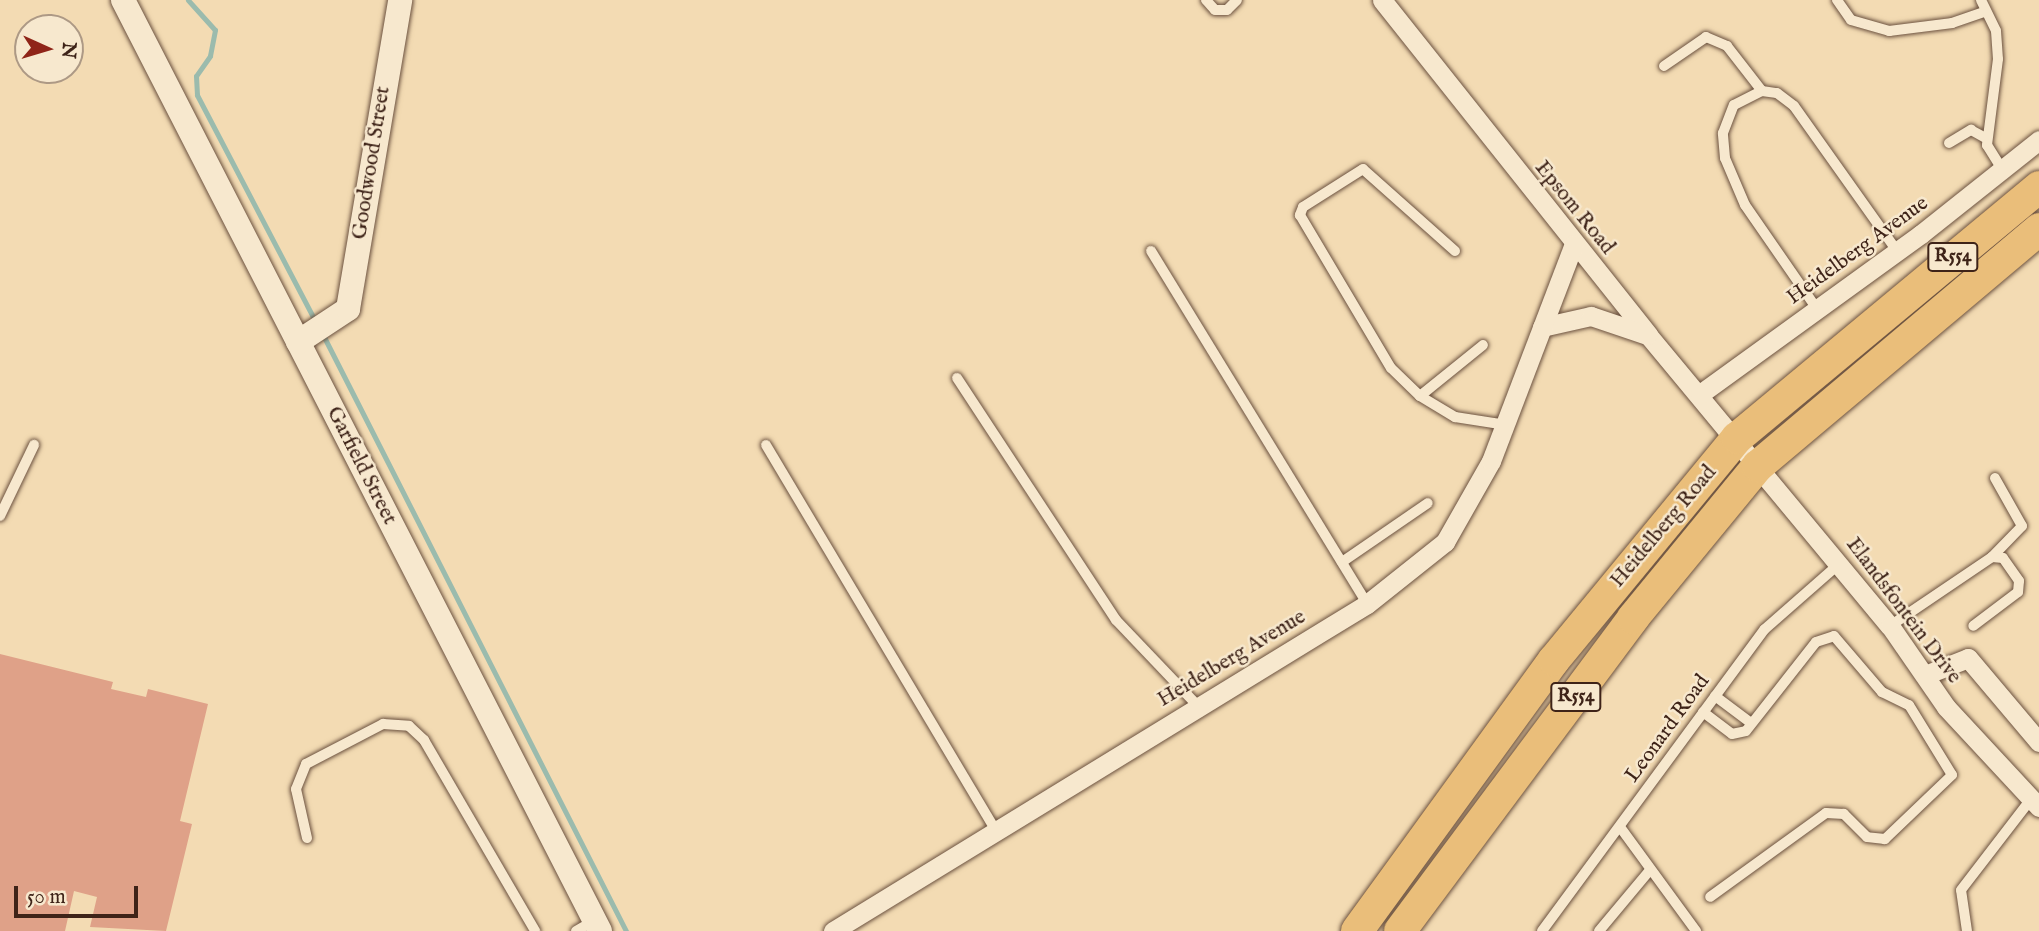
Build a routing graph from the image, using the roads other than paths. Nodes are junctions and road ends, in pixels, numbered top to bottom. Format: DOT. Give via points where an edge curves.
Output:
graph roads {
  1 [pos="123,0"];
  2 [pos="400,0"];
  3 [pos="1206,0"];
  4 [pos="1237,0"];
  5 [pos="1382,0"];
  6 [pos="1838,0"];
  7 [pos="1981,0"];
  8 [pos="1986,10"];
  9 [pos="1664,66"];
  10 [pos="1762,91"];
  11 [pos="1987,139"];
  12 [pos="2039,140"];
  13 [pos="1949,143"];
  14 [pos="2002,169"];
  15 [pos="2039,187"];
  16 [pos="2039,229"];
  17 [pos="1574,244"];
  18 [pos="1151,251"];
  19 [pos="1455,251"];
  20 [pos="1897,251"];
  21 [pos="1817,309"];
  22 [pos="1542,327"];
  23 [pos="1648,335"];
  24 [pos="298,342"];
  25 [pos="1483,345"];
  26 [pos="957,378"];
  27 [pos="1700,394"];
  28 [pos="1420,396"];
  29 [pos="1506,425"];
  30 [pos="1737,438"];
  31 [pos="34,445"];
  32 [pos="766,445"];
  33 [pos="1758,466"];
  34 [pos="1996,478"];
  35 [pos="1428,503"];
  36 [pos="0,516"];
  37 [pos="1992,556"];
  38 [pos="1342,562"];
  39 [pos="1840,563"];
  40 [pos="1367,604"];
  41 [pos="1890,626"];
  42 [pos="1973,626"];
  43 [pos="1924,675"];
  44 [pos="1715,696"];
  45 [pos="1198,706"];
  46 [pos="1703,712"];
  47 [pos="1751,723"];
  48 [pos="2039,743"];
  49 [pos="2035,803"];
  50 [pos="1620,827"];
  51 [pos="996,831"];
  52 [pos="307,838"];
  53 [pos="1650,870"];
  54 [pos="1710,897"];
  55 [pos="590,927"];
  56 [pos="1547,929"];
  57 [pos="535,931"];
  58 [pos="833,931"];
  59 [pos="1357,931"];
  60 [pos="1399,931"];
  61 [pos="1599,931"];
  62 [pos="1696,931"];
  63 [pos="1967,931"];
  1 -- 24 [label="street, Garfield Street"];
  2 -- 24 [label="street, Goodwood Street" via="348,309"];
  3 -- 4 [label="lane" via="1215,10 1227,10"];
  5 -- 17 [label="street, Epsom Road"];
  6 -- 8 [label="lane" via="1850,20 1889,31 1952,23"];
  7 -- 8 [label="lane"];
  8 -- 11 [label="lane" via="1996,31 1998,59"];
  9 -- 10 [label="lane" via="1706,37 1727,46"];
  10 -- 20 [label="lane" via="1777,93 1807,120"];
  10 -- 21 [label="lane" via="1734,105 1723,133 1725,159 1745,205"];
  11 -- 13 [label="lane" via="1971,130"];
  11 -- 14 [label="lane"];
  12 -- 14 [label="street, Heidelberg Avenue"];
  14 -- 20 [label="street, Heidelberg Avenue"];
  15 -- 30 [label="main road, Heidelberg Road / R554"];
  16 -- 33 [label="main road, Heidelberg Road / R554"];
  17 -- 22 [label="street, Heidelberg Avenue"];
  17 -- 23 [label="street, Epsom Road"];
  18 -- 38 [label="lane"];
  19 -- 28 [label="lane" via="1363,169 1303,207 1300,215 1391,368"];
  20 -- 21 [label="street, Heidelberg Avenue"];
  21 -- 27 [label="street, Heidelberg Avenue"];
  22 -- 23 [label="street" via="1591,316"];
  22 -- 29 [label="street, Heidelberg Avenue"];
  23 -- 27 [label="street, Epsom Road"];
  24 -- 55 [label="street, Garfield Street"];
  25 -- 28 [label="lane"];
  26 -- 45 [label="lane" via="1116,620"];
  27 -- 30 [label="street, Epsom Road"];
  28 -- 29 [label="lane" via="1455,416"];
  29 -- 40 [label="street, Heidelberg Avenue" via="1463,517 1445,542"];
  30 -- 33 [label="street, Elandsfontein Drive"];
  30 -- 59 [label="main road, Heidelberg Road / R554" via="1554,660"];
  31 -- 36 [label="lane"];
  32 -- 51 [label="lane"];
  33 -- 39 [label="street, Elandsfontein Drive"];
  33 -- 60 [label="main road, Heidelberg Road / R554" via="1633,618"];
  34 -- 37 [label="lane" via="2022,526"];
  35 -- 38 [label="lane"];
  37 -- 41 [label="lane"];
  37 -- 42 [label="lane" via="2003,558 2020,587"];
  38 -- 40 [label="lane"];
  39 -- 41 [label="street, Elandsfontein Drive"];
  39 -- 44 [label="lane, Leonard Road" via="1765,629"];
  40 -- 45 [label="street, Heidelberg Avenue"];
  41 -- 43 [label="street, Elandsfontein Drive"];
  43 -- 48 [label="street" via="1968,658"];
  43 -- 49 [label="street, Elandsfontein Drive" via="1946,707"];
  44 -- 46 [label="lane, Leonard Road"];
  44 -- 47 [label="lane"];
  45 -- 51 [label="street, Heidelberg Avenue"];
  46 -- 47 [label="lane" via="1732,734"];
  46 -- 50 [label="lane, Leonard Road"];
  47 -- 54 [label="lane" via="1816,642 1835,636 1882,692 1909,705 1952,775 1885,839 1867,837 1844,814 1826,813"];
  49 -- 63 [label="lane" via="1961,890"];
  50 -- 53 [label="lane"];
  50 -- 56 [label="lane, Leonard Road"];
  51 -- 58 [label="street, Heidelberg Avenue"];
  52 -- 57 [label="lane" via="296,789 306,764 383,724 409,726 424,740"];
  53 -- 61 [label="lane"];
  53 -- 62 [label="lane"];
}
